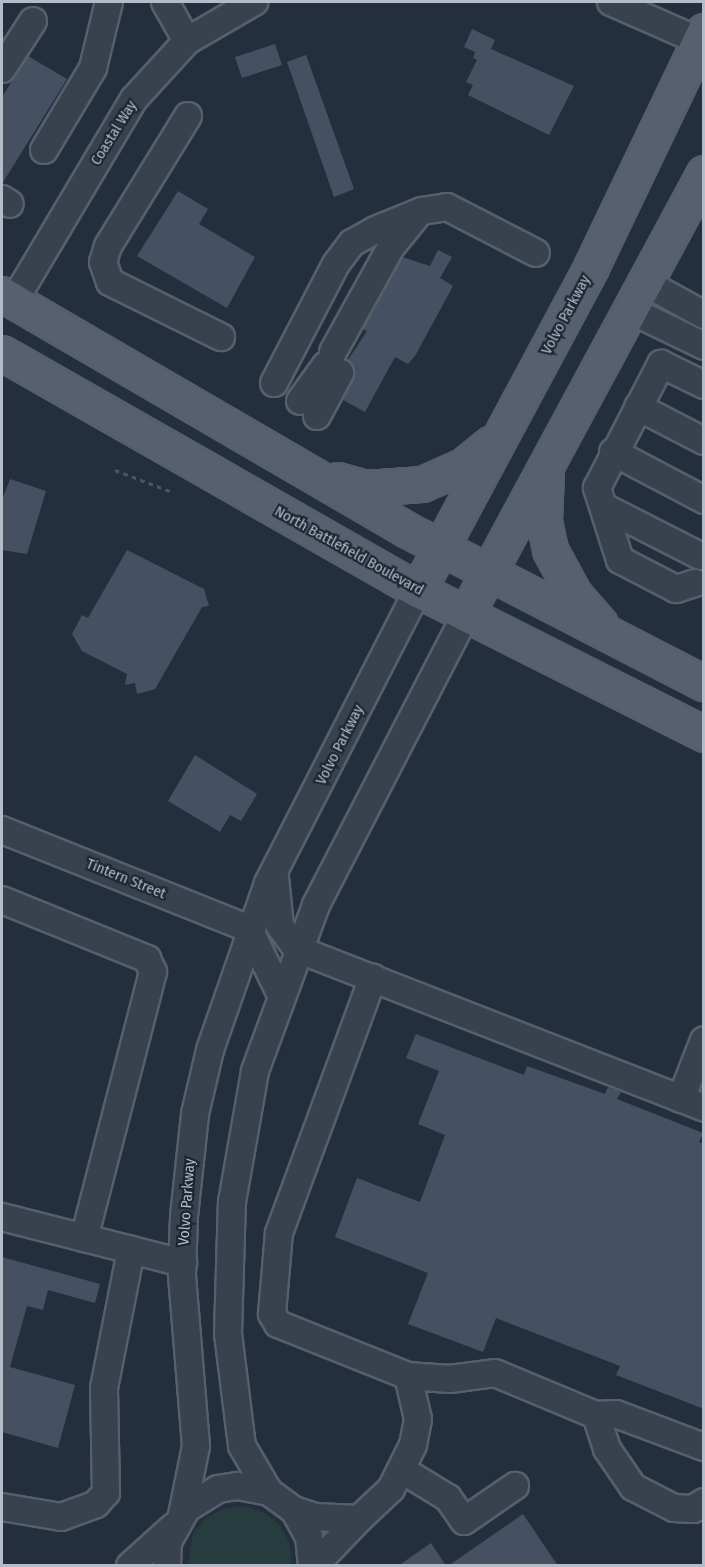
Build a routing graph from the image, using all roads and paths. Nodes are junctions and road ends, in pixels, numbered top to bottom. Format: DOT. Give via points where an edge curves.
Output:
graph roads {
  1 [pos="109,2"];
  2 [pos="165,2"];
  3 [pos="254,2"];
  4 [pos="611,2"];
  5 [pos="33,21"];
  6 [pos="702,38"];
  7 [pos="187,41"];
  8 [pos="6,62"];
  9 [pos="2,83"];
  10 [pos="188,116"];
  11 [pos="45,150"];
  12 [pos="704,173"];
  13 [pos="422,211"];
  14 [pos="536,253"];
  15 [pos="637,296"];
  16 [pos="8,297"];
  17 [pos="704,315"];
  18 [pos="221,337"];
  19 [pos="704,346"];
  20 [pos="2,353"];
  21 [pos="274,383"];
  22 [pos="704,385"];
  23 [pos="638,407"];
  24 [pos="310,409"];
  25 [pos="502,434"];
  26 [pos="704,441"];
  27 [pos="613,452"];
  28 [pos="547,464"];
  29 [pos="115,470"];
  30 [pos="306,471"];
  31 [pos="170,491"];
  32 [pos="701,492"];
  33 [pos="604,507"];
  34 [pos="441,548"];
  35 [pos="702,555"];
  36 [pos="488,572"];
  37 [pos="699,587"];
  38 [pos="418,590"];
  39 [pos="466,614"];
  40 [pos="621,643"];
  41 [pos="704,683"];
  42 [pos="704,734"];
  43 [pos="2,830"];
  44 [pos="276,868"];
  45 [pos="2,900"];
  46 [pos="249,929"];
  47 [pos="297,949"];
  48 [pos="373,978"];
  49 [pos="280,993"];
  50 [pos="704,1040"];
  51 [pos="692,1104"];
  52 [pos="2,1217"];
  53 [pos="84,1238"];
  54 [pos="131,1250"];
  55 [pos="183,1263"];
  56 [pos="408,1376"];
  57 [pos="596,1415"];
  58 [pos="704,1447"];
  59 [pos="402,1470"];
  60 [pos="515,1486"];
  61 [pos="269,1492"];
  62 [pos="704,1502"];
  63 [pos="2,1507"];
  64 [pos="294,1510"];
  65 [pos="358,1519"];
  66 [pos="179,1520"];
  67 [pos="130,1566"];
  68 [pos="167,1566"];
  69 [pos="313,1566"];
  1 -- 11 [label="street" via="93,68"];
  2 -- 7 [label="street"];
  3 -- 7 [label="street, Coastal Way"];
  4 -- 6 [label="street"];
  5 -- 8 [label="street"];
  6 -- 25 [label="main road, Volvo Parkway" via="602,246"];
  7 -- 16 [label="street, Coastal Way" via="134,99"];
  8 -- 9 [label="street" via="10,69"];
  10 -- 18 [label="street" via="108,246 103,262 110,282"];
  12 -- 15 [label="main road"];
  13 -- 14 [label="street" via="447,207"];
  13 -- 21 [label="street" via="352,243 336,264"];
  13 -- 24 [label="street" via="391,247"];
  15 -- 17 [label="street"];
  15 -- 19 [label="street"];
  15 -- 28 [label="main road"];
  16 -- 30 [label="main road"];
  20 -- 38 [label="main road, North Battlefield Boulevard"];
  22 -- 23 [label="street" via="664,363"];
  23 -- 26 [label="street"];
  23 -- 27 [label="street"];
  25 -- 30 [label="main road" via="463,466 422,484 366,488"];
  25 -- 34 [label="main road, Volvo Parkway"];
  27 -- 32 [label="street"];
  27 -- 33 [label="street" via="597,483"];
  28 -- 36 [label="main road"];
  28 -- 40 [label="main road" via="544,521 550,550 574,594"];
  29 -- 31 [label="path"];
  30 -- 34 [label="main road"];
  33 -- 35 [label="street"];
  33 -- 37 [label="street" via="620,560 676,589"];
  34 -- 36 [label="main road"];
  34 -- 38 [label="main road, Volvo Parkway"];
  35 -- 37 [label="street" via="692,572"];
  36 -- 39 [label="main road"];
  36 -- 40 [label="main road"];
  38 -- 39 [label="main road, North Battlefield Boulevard"];
  38 -- 44 [label="street, Volvo Parkway"];
  39 -- 42 [label="main road, North Battlefield Boulevard"];
  39 -- 47 [label="street" via="342,850"];
  40 -- 41 [label="main road"];
  43 -- 46 [label="street, Tintern Street"];
  44 -- 46 [label="street, Volvo Parkway"];
  44 -- 47 [label="street" via="276,915"];
  45 -- 53 [label="street" via="147,959 153,972"];
  46 -- 49 [label="street"];
  46 -- 55 [label="street, Volvo Parkway" via="215,1031 195,1114"];
  47 -- 48 [label="street"];
  47 -- 49 [label="street"];
  48 -- 51 [label="street"];
  48 -- 56 [label="street" via="279,1233 272,1314 278,1324"];
  49 -- 61 [label="street" via="255,1071 241,1137 228,1268 233,1405 242,1446"];
  50 -- 51 [label="street"];
  52 -- 53 [label="street"];
  53 -- 54 [label="street"];
  54 -- 55 [label="street"];
  54 -- 63 [label="street" via="104,1388 106,1493 96,1504 61,1517"];
  55 -- 66 [label="street, Volvo Parkway" via="196,1446"];
  56 -- 57 [label="street" via="450,1379 495,1374"];
  56 -- 59 [label="street" via="418,1419"];
  57 -- 58 [label="street" via="616,1414"];
  57 -- 62 [label="street" via="607,1449 633,1487 674,1508 693,1509"];
  59 -- 60 [label="street" via="448,1498 464,1521"];
  59 -- 65 [label="street" via="377,1506"];
  61 -- 64 [label="street"];
  61 -- 66 [label="street" via="238,1486 220,1489 201,1497"];
  64 -- 65 [label="street" via="315,1517"];
  64 -- 69 [label="street" via="309,1537"];
  65 -- 69 [label="street"];
  66 -- 67 [label="street"];
  66 -- 68 [label="street, Volvo Parkway"];
}
